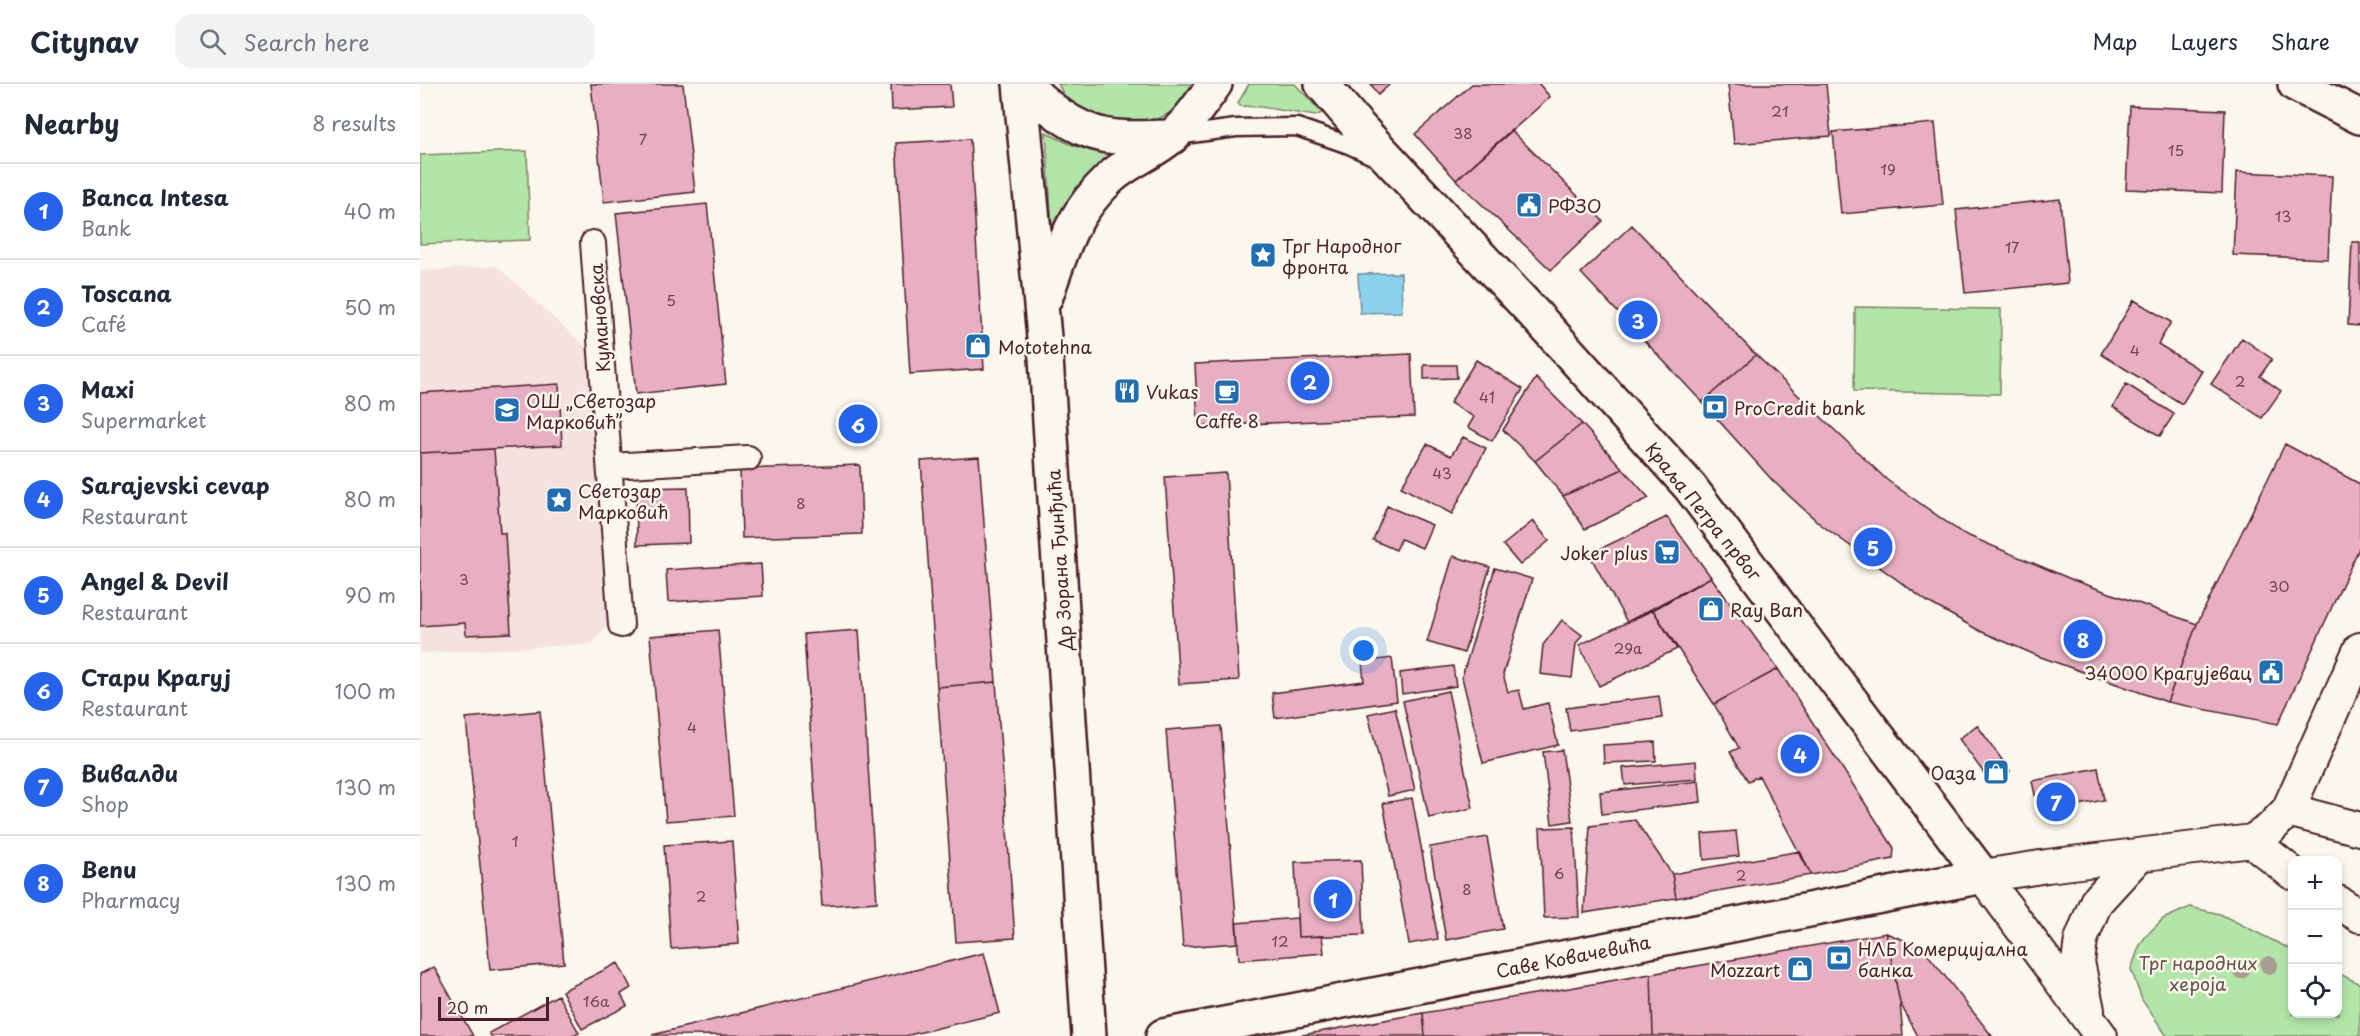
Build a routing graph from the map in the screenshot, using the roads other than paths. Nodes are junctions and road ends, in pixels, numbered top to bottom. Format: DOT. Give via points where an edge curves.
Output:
graph roads {
  1 [pos="1020,84"];
  2 [pos="1025,84"];
  3 [pos="1215,84"];
  4 [pos="1322,84"];
  5 [pos="2295,84"];
  6 [pos="2360,117"];
  7 [pos="1172,137"];
  8 [pos="1397,169"];
  9 [pos="593,243"];
  10 [pos="1042,306"];
  11 [pos="748,458"];
  12 [pos="610,466"];
  13 [pos="621,625"];
  14 [pos="2360,649"];
  15 [pos="2288,810"];
  16 [pos="2360,829"];
  17 [pos="2252,841"];
  18 [pos="2139,855"];
  19 [pos="2288,870"];
  20 [pos="1983,876"];
  21 [pos="2342,905"];
  22 [pos="2360,916"];
  23 [pos="2096,1029"];
  24 [pos="1089,1036"];
  25 [pos="1163,1036"];
  1 -- 10 [label="street, Др Зорана Ђинђића"];
  2 -- 7 [label="street" via="1042,103 1078,127 1114,137"];
  3 -- 7 [label="street"];
  4 -- 8 [label="street"];
  5 -- 6 [label="street"];
  7 -- 8 [label="lane" via="1236,128 1297,127 1349,145"];
  7 -- 10 [label="street" via="1113,175 1086,204 1065,240"];
  8 -- 20 [label="street, Краља Петра првог" via="1690,487"];
  9 -- 12 [label="street, Кумановска"];
  10 -- 24 [label="street, Др Зорана Ђинђића"];
  11 -- 12 [label="street"];
  12 -- 13 [label="street, Кумановска"];
  14 -- 15 [label="street"];
  15 -- 16 [label="street"];
  15 -- 17 [label="street"];
  17 -- 18 [label="street"];
  17 -- 19 [label="street"];
  18 -- 20 [label="street"];
  18 -- 23 [label="street" via="2096,902 2081,940 2078,962"];
  20 -- 23 [label="street"];
  20 -- 25 [label="street, Саве Ковачевића"];
  21 -- 22 [label="street"];
}
